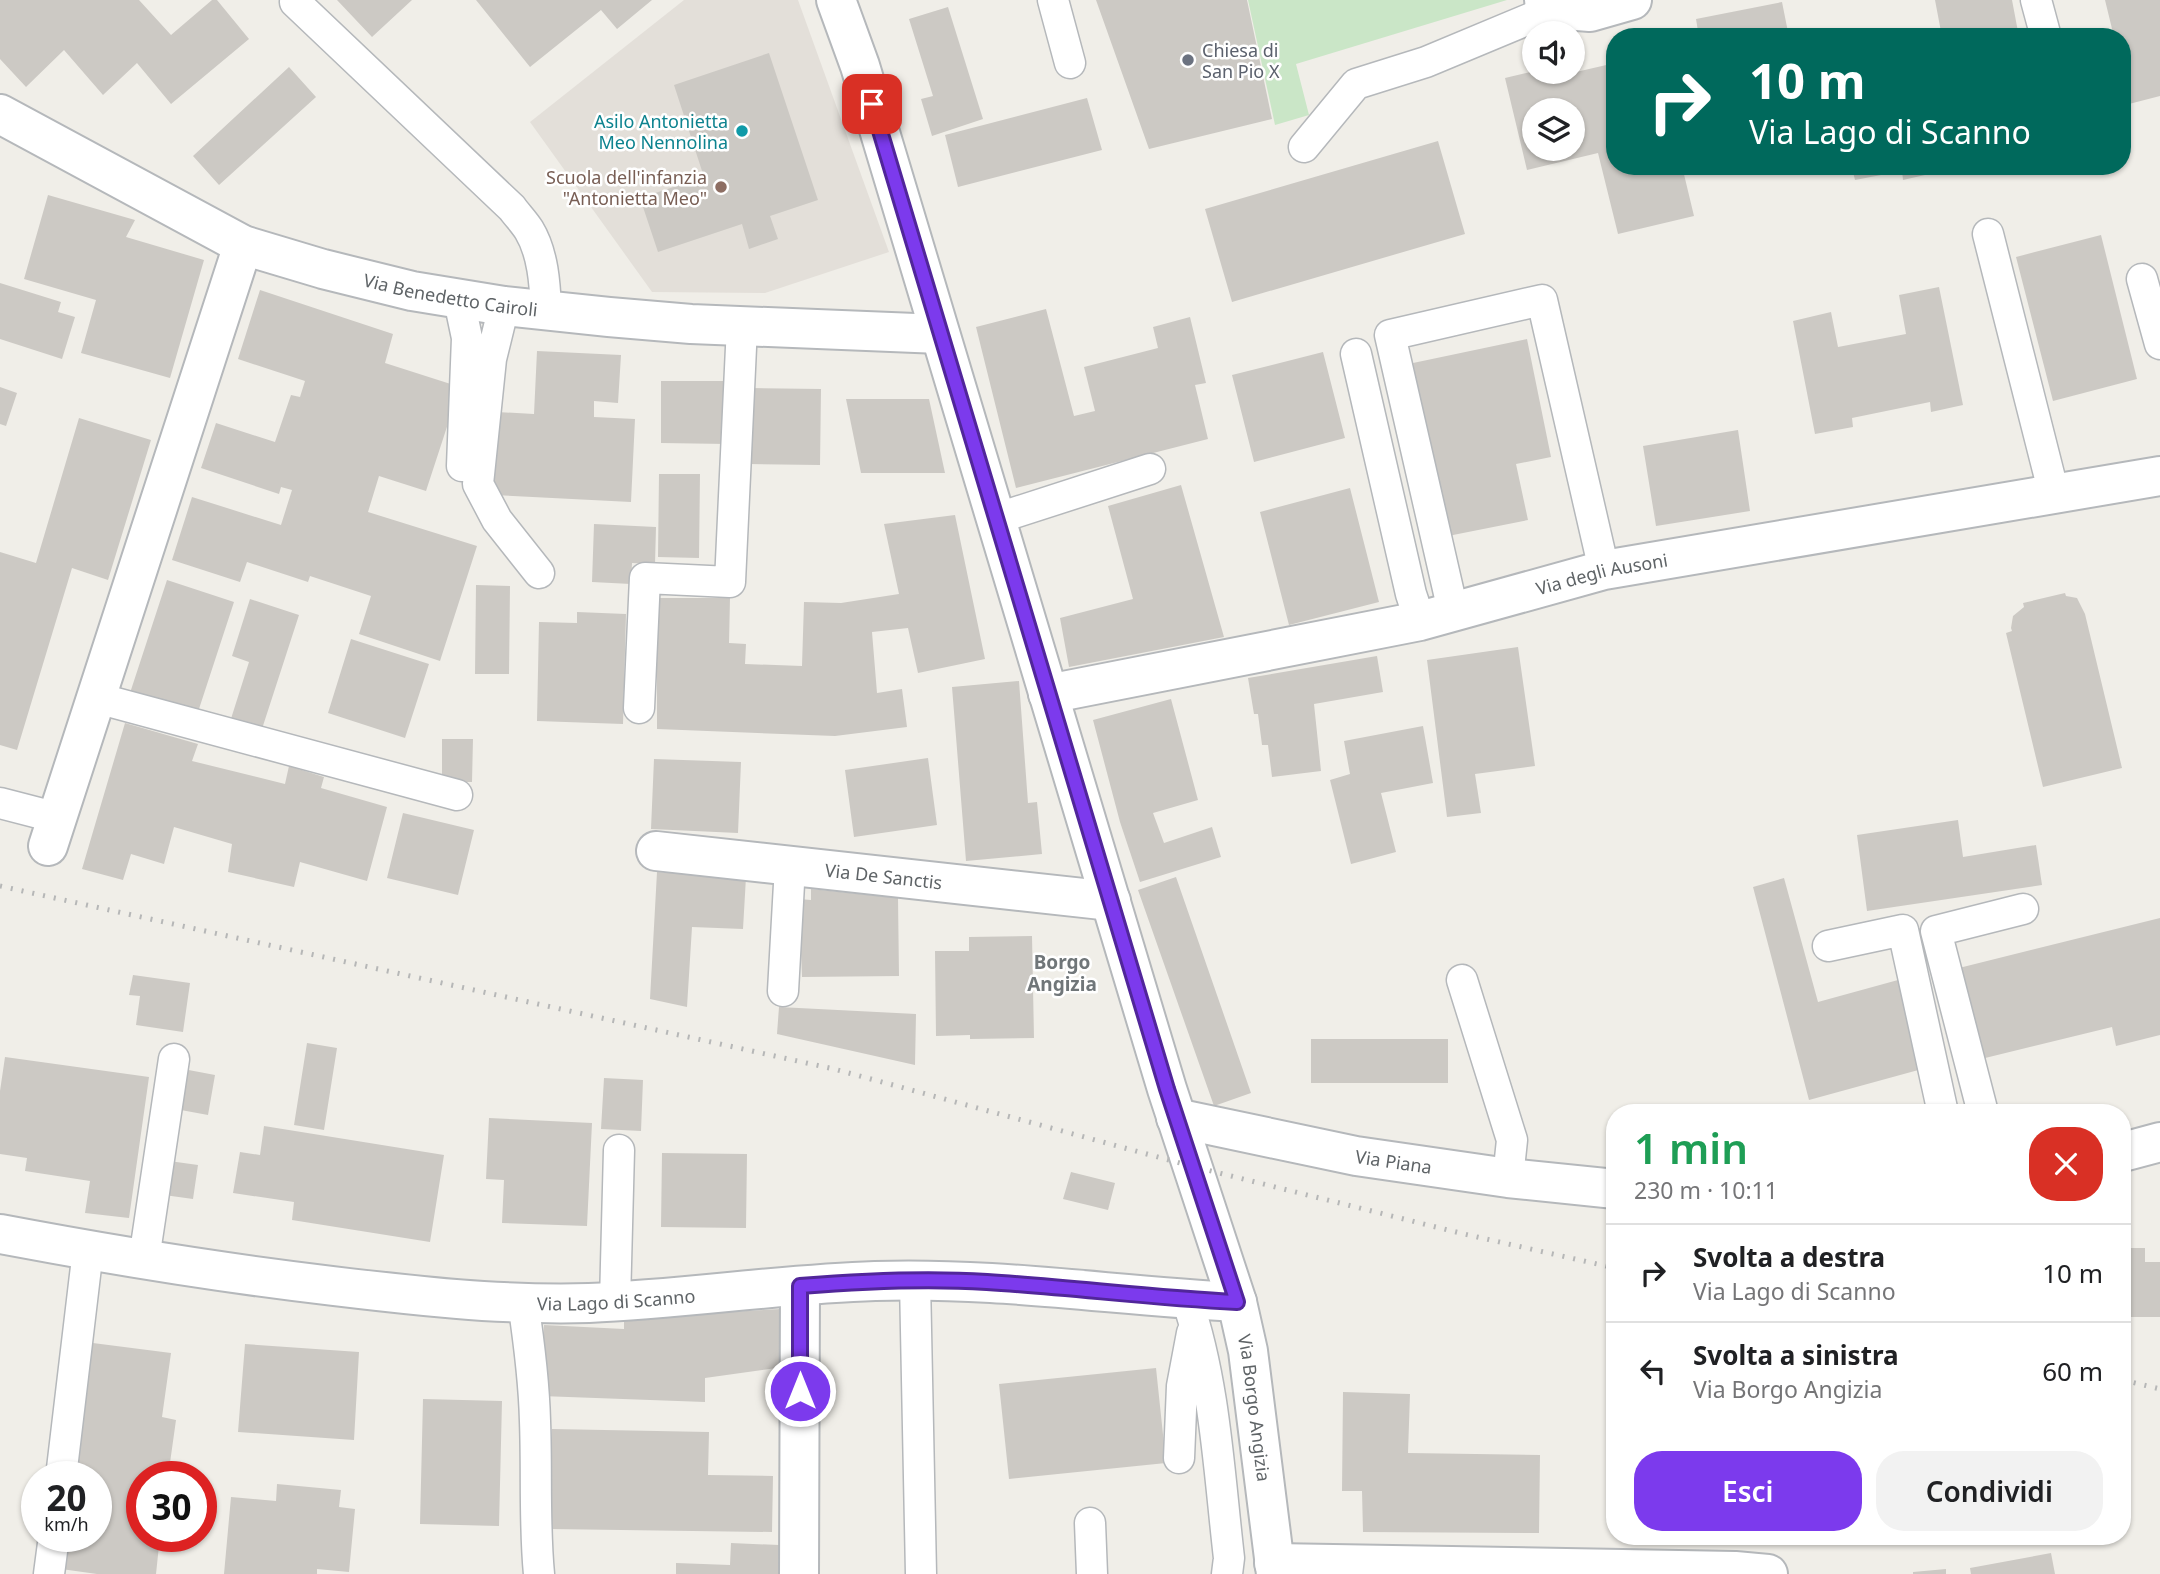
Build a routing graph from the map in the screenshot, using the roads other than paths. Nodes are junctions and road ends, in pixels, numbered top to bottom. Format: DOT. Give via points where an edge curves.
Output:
graph roads {
  1 [pos="837,0"];
  2 [pos="1053,0"];
  3 [pos="1632,0"];
  4 [pos="2036,0"];
  5 [pos="295,2"];
  6 [pos="1548,4"];
  7 [pos="2044,28"];
  8 [pos="1070,63"];
  9 [pos="0,114"];
  10 [pos="1304,147"];
  11 [pos="1988,233"];
  12 [pos="243,245"];
  13 [pos="2142,279"];
  14 [pos="459,300"];
  15 [pos="504,306"];
  16 [pos="546,310"];
  17 [pos="742,326"];
  18 [pos="940,334"];
  19 [pos="2160,344"];
  20 [pos="1356,354"];
  21 [pos="1150,469"];
  22 [pos="2160,476"];
  23 [pos="460,492"];
  24 [pos="2054,494"];
  25 [pos="995,519"];
  26 [pos="1604,570"];
  27 [pos="540,573"];
  28 [pos="1436,616"];
  29 [pos="1048,694"];
  30 [pos="97,698"];
  31 [pos="639,708"];
  32 [pos="457,795"];
  33 [pos="0,803"];
  34 [pos="53,832"];
  35 [pos="656,851"];
  36 [pos="790,866"];
  37 [pos="1111,901"];
  38 [pos="2023,909"];
  39 [pos="1828,946"];
  40 [pos="1462,980"];
  41 [pos="783,991"];
  42 [pos="174,1059"];
  43 [pos="1941,1104"];
  44 [pos="1981,1104"];
  45 [pos="1176,1118"];
  46 [pos="2160,1142"];
  47 [pos="619,1150"];
  48 [pos="2131,1150"];
  49 [pos="1508,1178"];
  50 [pos="1606,1188"];
  51 [pos="0,1234"];
  52 [pos="88,1250"];
  53 [pos="144,1259"];
  54 [pos="915,1281"];
  55 [pos="800,1286"];
  56 [pos="615,1301"];
  57 [pos="523,1302"];
  58 [pos="1237,1302"];
  59 [pos="1191,1311"];
  60 [pos="1179,1458"];
  61 [pos="63,1461"];
  62 [pos="1090,1524"];
  63 [pos="52,1552"];
  64 [pos="1275,1568"];
  65 [pos="1638,1572"];
  66 [pos="49,1574"];
  67 [pos="539,1574"];
  68 [pos="799,1574"];
  69 [pos="921,1574"];
  70 [pos="1092,1574"];
  71 [pos="1227,1574"];
  72 [pos="1768,1574"];
  1 -- 18 [label="street, Via Borgo Angizia"];
  2 -- 8 [label="lane"];
  3 -- 6 [label="street" via="1590,12"];
  4 -- 7 [label="lane"];
  5 -- 16 [label="lane" via="530,230 545,286"];
  6 -- 10 [label="lane" via="1426,62 1356,84"];
  9 -- 12 [label="street, Via Benedetto Cairoli"];
  11 -- 24 [label="lane"];
  12 -- 14 [label="street, Via Benedetto Cairoli" via="323,269"];
  12 -- 30 [label="street"];
  13 -- 19 [label="lane"];
  14 -- 15 [label="street, Via Benedetto Cairoli"];
  14 -- 23 [label="lane" via="467,338"];
  15 -- 16 [label="street, Via Benedetto Cairoli"];
  15 -- 27 [label="lane" via="491,359 478,484 496,520"];
  16 -- 17 [label="street, Via Benedetto Cairoli"];
  17 -- 18 [label="street, Via Benedetto Cairoli"];
  17 -- 31 [label="lane" via="730,582 645,578"];
  18 -- 25 [label="street, Via Borgo Angizia"];
  20 -- 28 [label="lane" via="1411,594"];
  21 -- 25 [label="lane"];
  22 -- 24 [label="street, Via degli Ausoni"];
  24 -- 26 [label="street, Via degli Ausoni"];
  25 -- 29 [label="street, Via Borgo Angizia"];
  26 -- 28 [label="street, Via degli Ausoni"];
  26 -- 28 [label="lane" via="1542,300 1390,335"];
  28 -- 29 [label="street, Via degli Ausoni"];
  29 -- 37 [label="street, Via Borgo Angizia"];
  30 -- 32 [label="lane"];
  30 -- 34 [label="street"];
  33 -- 34 [label="lane"];
  35 -- 36 [label="street, Via De Sanctis"];
  36 -- 37 [label="street, Via De Sanctis"];
  36 -- 41 [label="lane"];
  37 -- 45 [label="street, Via Borgo Angizia"];
  38 -- 44 [label="lane" via="1936,931"];
  39 -- 43 [label="lane" via="1903,930"];
  40 -- 49 [label="lane" via="1512,1140"];
  42 -- 53 [label="lane"];
  45 -- 49 [label="street, Via Piana" via="1356,1156"];
  45 -- 58 [label="street, Via Borgo Angizia"];
  46 -- 48 [label="street"];
  47 -- 56 [label="lane"];
  49 -- 50 [label="street, Via Piana"];
  51 -- 52 [label="street, Via Lago di Scanno"];
  52 -- 53 [label="street, Via Lago di Scanno"];
  52 -- 61 [label="lane"];
  53 -- 57 [label="street, Via Lago di Scanno" via="410,1295"];
  54 -- 55 [label="street, Via Lago di Scanno"];
  54 -- 59 [label="street, Via Lago di Scanno" via="986,1282"];
  54 -- 69 [label="lane"];
  55 -- 56 [label="street, Via Lago di Scanno"];
  55 -- 68 [label="street"];
  56 -- 57 [label="street, Via Lago di Scanno"];
  57 -- 67 [label="lane" via="532,1361"];
  58 -- 59 [label="street, Via Lago di Scanno"];
  58 -- 64 [label="street, Via Borgo Angizia" via="1248,1351"];
  59 -- 60 [label="lane"];
  59 -- 71 [label="lane" via="1210,1390"];
  62 -- 70 [label="lane"];
  63 -- 66 [label="lane"];
  64 -- 65 [label="street"];
  65 -- 72 [label="street"];
}
